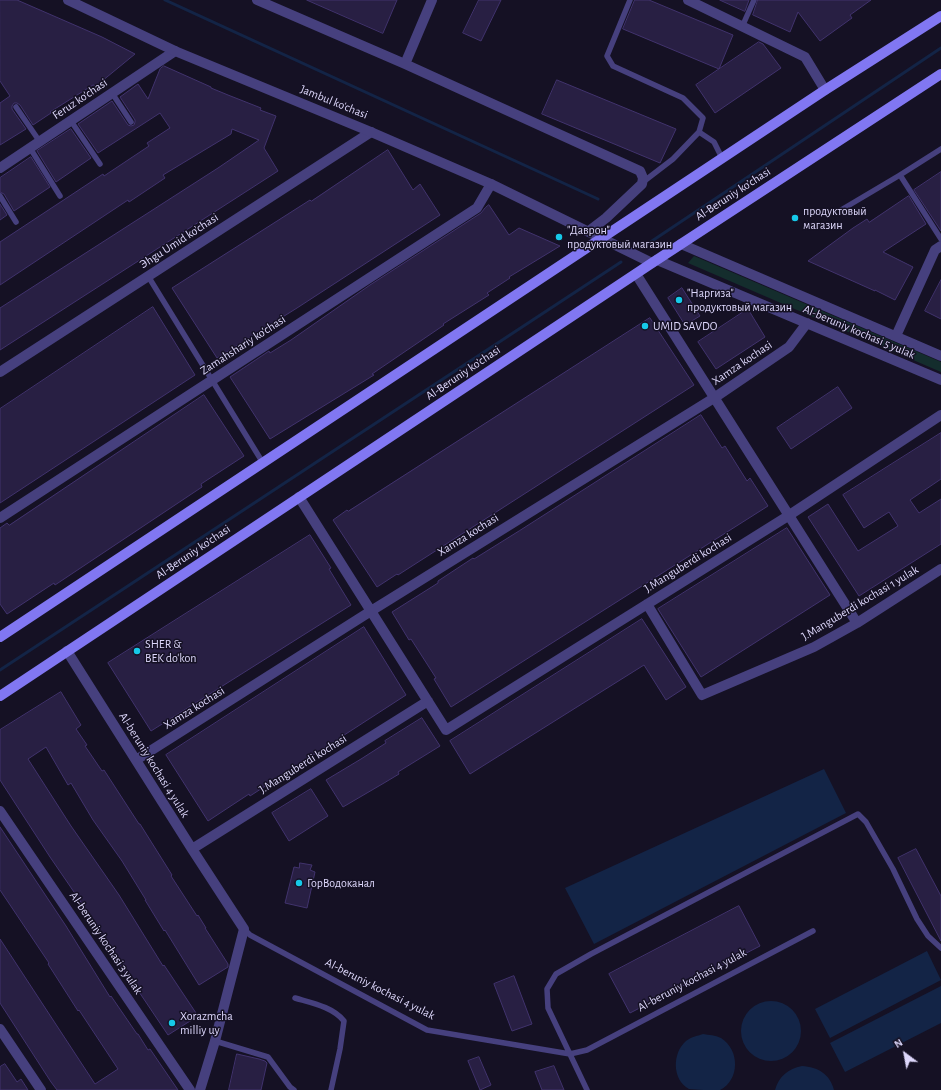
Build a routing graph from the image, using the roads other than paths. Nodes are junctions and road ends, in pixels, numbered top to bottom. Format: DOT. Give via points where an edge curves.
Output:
graph roads {
  1 [pos="68,0"];
  2 [pos="257,0"];
  3 [pos="432,0"];
  4 [pos="630,0"];
  5 [pos="754,0"];
  6 [pos="694,1"];
  7 [pos="941,16"];
  8 [pos="742,27"];
  9 [pos="175,51"];
  10 [pos="405,64"];
  11 [pos="941,74"];
  12 [pos="825,90"];
  13 [pos="112,93"];
  14 [pos="16,107"];
  15 [pos="71,121"];
  16 [pos="131,122"];
  17 [pos="371,132"];
  18 [pos="699,132"];
  19 [pos="40,142"];
  20 [pos="30,148"];
  21 [pos="941,149"];
  22 [pos="722,158"];
  23 [pos="100,164"];
  24 [pos="0,168"];
  25 [pos="900,175"];
  26 [pos="491,184"];
  27 [pos="642,184"];
  28 [pos="0,196"];
  29 [pos="60,196"];
  30 [pos="841,210"];
  31 [pos="16,222"];
  32 [pos="589,231"];
  33 [pos="602,238"];
  34 [pos="941,239"];
  35 [pos="681,244"];
  36 [pos="941,246"];
  37 [pos="654,261"];
  38 [pos="636,274"];
  39 [pos="148,276"];
  40 [pos="807,324"];
  41 [pos="896,336"];
  42 [pos="941,356"];
  43 [pos="0,372"];
  44 [pos="212,380"];
  45 [pos="941,380"];
  46 [pos="714,398"];
  47 [pos="941,415"];
  48 [pos="263,463"];
  49 [pos="299,497"];
  50 [pos="788,516"];
  51 [pos="0,518"];
  52 [pos="941,569"];
  53 [pos="648,604"];
  54 [pos="371,611"];
  55 [pos="857,623"];
  56 [pos="1,635"];
  57 [pos="67,651"];
  58 [pos="0,696"];
  59 [pos="428,701"];
  60 [pos="136,760"];
  61 [pos="0,811"];
  62 [pos="192,849"];
  63 [pos="244,929"];
  64 [pos="813,931"];
  65 [pos="941,948"];
  66 [pos="295,998"];
  67 [pos="0,1029"];
  68 [pos="215,1041"];
  69 [pos="570,1054"];
  70 [pos="41,1090"];
  71 [pos="190,1090"];
  72 [pos="200,1090"];
  73 [pos="294,1090"];
  74 [pos="331,1090"];
  75 [pos="587,1090"];
  1 -- 9 [label="street, Jambul ko'chasi"];
  2 -- 10 [label="street"];
  3 -- 10 [label="street"];
  4 -- 18 [label="lane" via="608,56 613,66 683,98 703,118"];
  5 -- 8 [label="lane"];
  6 -- 8 [label="street"];
  7 -- 12 [label="main road"];
  8 -- 12 [label="street" via="805,57"];
  9 -- 13 [label="street, Feruz ko'chasi"];
  9 -- 17 [label="street, Jambul ko'chasi"];
  10 -- 27 [label="street" via="640,170"];
  11 -- 35 [label="main road, Al-Beruniy ko’chasi"];
  12 -- 22 [label="main road"];
  13 -- 15 [label="street, Feruz ko'chasi"];
  13 -- 16 [label="lane"];
  14 -- 19 [label="lane"];
  15 -- 19 [label="street, Feruz ko'chasi"];
  15 -- 23 [label="lane"];
  17 -- 26 [label="street, Jambul ko'chasi"];
  17 -- 39 [label="street, Эhgu Umid ko’chasi"];
  18 -- 22 [label="lane" via="714,142"];
  18 -- 27 [label="lane" via="673,159"];
  19 -- 20 [label="street, Feruz ko'chasi"];
  20 -- 24 [label="street, Feruz ko'chasi"];
  20 -- 29 [label="lane"];
  21 -- 25 [label="lane"];
  22 -- 33 [label="main road"];
  25 -- 30 [label="lane"];
  25 -- 34 [label="lane"];
  26 -- 32 [label="street, Jambul ko'chasi"];
  26 -- 44 [label="street, Zamahshariy ko'chasi" via="478,208"];
  27 -- 32 [label="street"];
  28 -- 31 [label="lane"];
  32 -- 33 [label="street, Jambul ko'chasi"];
  33 -- 37 [label="street, Jambul ko'chasi"];
  33 -- 48 [label="main road"];
  35 -- 37 [label="main road, Al-Beruniy ko’chasi"];
  35 -- 41 [label="street, Al-beruniy kochasi 5 yulak"];
  36 -- 41 [label="street, Al-beruniy kochasi 5 yulak" via="935,250"];
  37 -- 38 [label="main road, Al-Beruniy ko’chasi"];
  37 -- 40 [label="street, Al-beruniy kochasi 5 yulak"];
  38 -- 46 [label="street"];
  38 -- 49 [label="main road, Al-Beruniy ko’chasi"];
  39 -- 43 [label="street, Эhgu Umid ko’chasi"];
  39 -- 44 [label="lane"];
  40 -- 45 [label="street, Al-beruniy kochasi 5 yulak"];
  40 -- 46 [label="street, Xamza kochasi" via="789,347"];
  41 -- 42 [label="street, Al-beruniy kochasi 5 yulak"];
  44 -- 48 [label="lane"];
  44 -- 51 [label="street, Zamahshariy ko'chasi"];
  46 -- 50 [label="street"];
  46 -- 54 [label="street, Xamza kochasi"];
  47 -- 50 [label="street, J.Manguberdi kochasi"];
  48 -- 56 [label="main road"];
  49 -- 54 [label="street"];
  49 -- 57 [label="main road, Al-Beruniy ko’chasi"];
  50 -- 53 [label="street, J.Manguberdi kochasi"];
  50 -- 55 [label="street"];
  52 -- 55 [label="street, J.Manguberdi kochasi 1 yulak"];
  53 -- 55 [label="street, J.Manguberdi kochasi 1 yulak" via="702,695 814,647"];
  53 -- 59 [label="street, J.Manguberdi kochasi" via="446,730"];
  54 -- 59 [label="street"];
  54 -- 60 [label="street, Xamza kochasi"];
  57 -- 58 [label="main road, Al-Beruniy ko’chasi"];
  57 -- 60 [label="street, Al-beruniy kochasi 4 yulak"];
  59 -- 62 [label="street, J.Manguberdi kochasi"];
  60 -- 62 [label="street, Al-beruniy kochasi 4 yulak"];
  61 -- 71 [label="street, Al-beruniy kochasi 3 yulak"];
  62 -- 63 [label="street, Al-beruniy kochasi 4 yulak"];
  63 -- 68 [label="street"];
  63 -- 69 [label="lane, Al-beruniy kochasi 4 yulak" via="250,935 427,1030"];
  64 -- 69 [label="lane, Al-beruniy kochasi 4 yulak" via="587,1050"];
  65 -- 69 [label="lane" via="921,925 893,869 866,822 858,814 556,974 547,989 548,1008"];
  66 -- 74 [label="lane" via="318,1004 344,1021"];
  67 -- 70 [label="street"];
  68 -- 72 [label="street"];
  68 -- 73 [label="lane" via="268,1057"];
  69 -- 75 [label="lane"];
}
